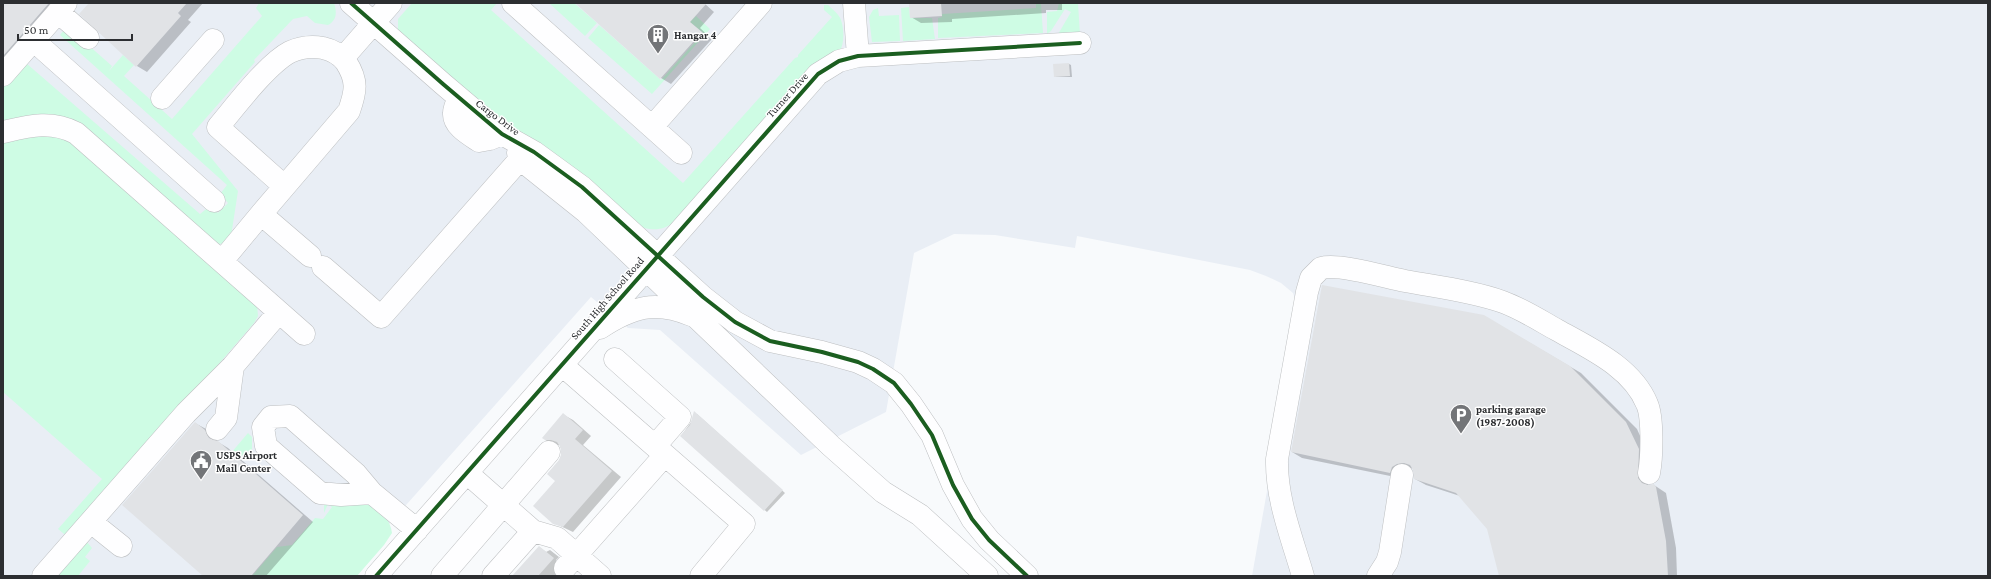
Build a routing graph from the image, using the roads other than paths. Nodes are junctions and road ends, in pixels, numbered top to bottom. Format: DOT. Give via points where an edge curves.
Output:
graph roads {
  1 [pos="351,3"];
  2 [pos="391,3"];
  3 [pos="514,3"];
  4 [pos="761,3"];
  5 [pos="850,7"];
  6 [pos="62,8"];
  7 [pos="374,23"];
  8 [pos="88,38"];
  9 [pos="33,40"];
  10 [pos="213,40"];
  11 [pos="1080,43"];
  12 [pos="858,56"];
  13 [pos="343,58"];
  14 [pos="3,75"];
  15 [pos="162,98"];
  16 [pos="652,127"];
  17 [pos="3,132"];
  18 [pos="502,134"];
  19 [pos="681,154"];
  20 [pos="521,158"];
  21 [pos="284,186"];
  22 [pos="214,200"];
  23 [pos="261,214"];
  24 [pos="222,261"];
  25 [pos="651,262"];
  26 [pos="279,312"];
  27 [pos="697,317"];
  28 [pos="304,334"];
  29 [pos="583,340"];
  30 [pos="614,359"];
  31 [pos="562,365"];
  32 [pos="234,366"];
  33 [pos="1628,377"];
  34 [pos="217,428"];
  35 [pos="1638,448"];
  36 [pos="660,450"];
  37 [pos="549,452"];
  38 [pos="467,473"];
  39 [pos="1649,473"];
  40 [pos="1402,476"];
  41 [pos="372,493"];
  42 [pos="503,504"];
  43 [pos="91,522"];
  44 [pos="417,530"];
  45 [pos="533,531"];
  46 [pos="121,546"];
  47 [pos="565,568"];
  48 [pos="1019,573"];
  49 [pos="43,576"];
  50 [pos="376,576"];
  51 [pos="442,576"];
  52 [pos="493,576"];
  53 [pos="600,576"];
  54 [pos="701,576"];
  55 [pos="987,576"];
  56 [pos="1303,576"];
  57 [pos="1378,576"];
  1 -- 7 [label="street, Cargo Drive"];
  2 -- 7 [label="street"];
  3 -- 16 [label="street"];
  4 -- 16 [label="street"];
  5 -- 12 [label="street"];
  6 -- 8 [label="street"];
  6 -- 9 [label="street"];
  7 -- 13 [label="street"];
  7 -- 18 [label="street, Cargo Drive"];
  9 -- 14 [label="street"];
  9 -- 22 [label="street"];
  10 -- 15 [label="street"];
  11 -- 12 [label="street, Turner Drive"];
  12 -- 25 [label="street, Turner Drive" via="839,61 818,74"];
  13 -- 21 [label="street" via="356,84 349,111"];
  13 -- 21 [label="street" via="331,50 308,46 290,52 247,93 218,127"];
  16 -- 19 [label="street"];
  17 -- 24 [label="street" via="46,124 76,133"];
  18 -- 20 [label="street, Cargo Drive"];
  18 -- 25 [label="street, Cargo Drive" via="534,152 582,187"];
  20 -- 23 [label="street" via="381,317"];
  20 -- 25 [label="street, Cargo Drive"];
  21 -- 23 [label="street"];
  23 -- 24 [label="street"];
  24 -- 26 [label="street"];
  25 -- 27 [label="street, South High School Road"];
  25 -- 29 [label="street, South High School Road"];
  25 -- 48 [label="street, South High School Road" via="718,310 770,341 858,362 894,383 932,435 953,485 972,520"];
  26 -- 28 [label="street"];
  26 -- 32 [label="street"];
  27 -- 29 [label="street" via="663,306 645,307 608,323"];
  27 -- 55 [label="street, South High School Road" via="831,446 883,492 920,515"];
  29 -- 31 [label="street, South High School Road"];
  30 -- 36 [label="street" via="680,417"];
  31 -- 36 [label="street"];
  31 -- 38 [label="street, South High School Road"];
  32 -- 34 [label="street" via="226,418"];
  32 -- 43 [label="street" via="186,413"];
  33 -- 35 [label="street"];
  33 -- 39 [label="street" via="1648,405 1652,459"];
  33 -- 56 [label="street" via="1595,352 1524,311 1502,302 1354,271 1326,267 1318,269 1311,278 1307,292 1277,459 1276,478"];
  36 -- 47 [label="street"];
  36 -- 54 [label="street" via="744,524"];
  37 -- 42 [label="street"];
  38 -- 42 [label="street"];
  38 -- 44 [label="street, South High School Road"];
  40 -- 57 [label="street" via="1390,552"];
  41 -- 41 [label="street" via="356,474 290,416 271,417 263,426 266,446 320,493"];
  41 -- 44 [label="street"];
  42 -- 45 [label="street"];
  42 -- 51 [label="street"];
  43 -- 46 [label="street"];
  43 -- 49 [label="street"];
  44 -- 50 [label="street, South High School Road"];
  45 -- 47 [label="street" via="557,538"];
  45 -- 52 [label="street"];
  47 -- 53 [label="street"];
}
